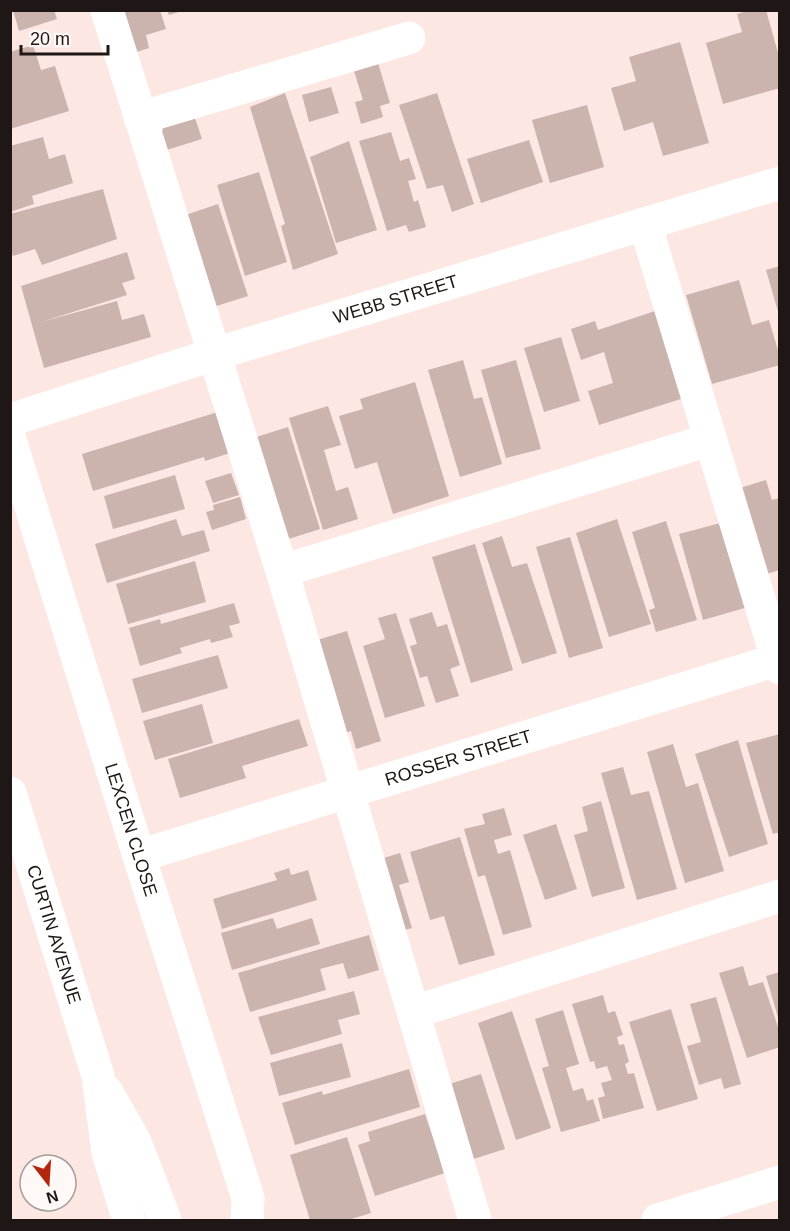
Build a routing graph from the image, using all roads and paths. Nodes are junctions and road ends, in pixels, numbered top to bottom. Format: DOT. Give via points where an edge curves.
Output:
graph roads {
  1 [pos="107,10"];
  2 [pos="408,38"];
  3 [pos="140,118"];
  4 [pos="780,183"];
  5 [pos="645,224"];
  6 [pos="215,354"];
  7 [pos="10,420"];
  8 [pos="10,440"];
  9 [pos="709,440"];
  10 [pos="282,571"];
  11 [pos="779,663"];
  12 [pos="348,792"];
  13 [pos="10,793"];
  14 [pos="139,856"];
  15 [pos="780,896"];
  16 [pos="414,1012"];
  17 [pos="98,1076"];
  18 [pos="780,1182"];
  19 [pos="129,1221"];
  20 [pos="165,1221"];
  21 [pos="247,1221"];
  22 [pos="475,1221"];
  23 [pos="658,1221"];
  1 -- 3 [label="street"];
  2 -- 3 [label="street"];
  3 -- 6 [label="street"];
  4 -- 5 [label="street, WEBB STREET"];
  5 -- 6 [label="street, WEBB STREET"];
  5 -- 9 [label="street"];
  6 -- 7 [label="street, WEBB STREET"];
  6 -- 10 [label="street"];
  8 -- 14 [label="street, LEXCEN CLOSE"];
  9 -- 10 [label="street"];
  9 -- 11 [label="street"];
  10 -- 12 [label="street"];
  11 -- 12 [label="street, ROSSER STREET"];
  12 -- 14 [label="street, ROSSER STREET"];
  12 -- 16 [label="street"];
  13 -- 17 [label="street, CURTIN AVENUE"];
  14 -- 21 [label="street, LEXCEN CLOSE" via="248,1198"];
  15 -- 16 [label="street"];
  16 -- 22 [label="street"];
  17 -- 19 [label="street, CURTIN AVENUE" via="108,1153"];
  17 -- 20 [label="street, CURTIN AVENUE" via="135,1142"];
  18 -- 23 [label="street"];
}
